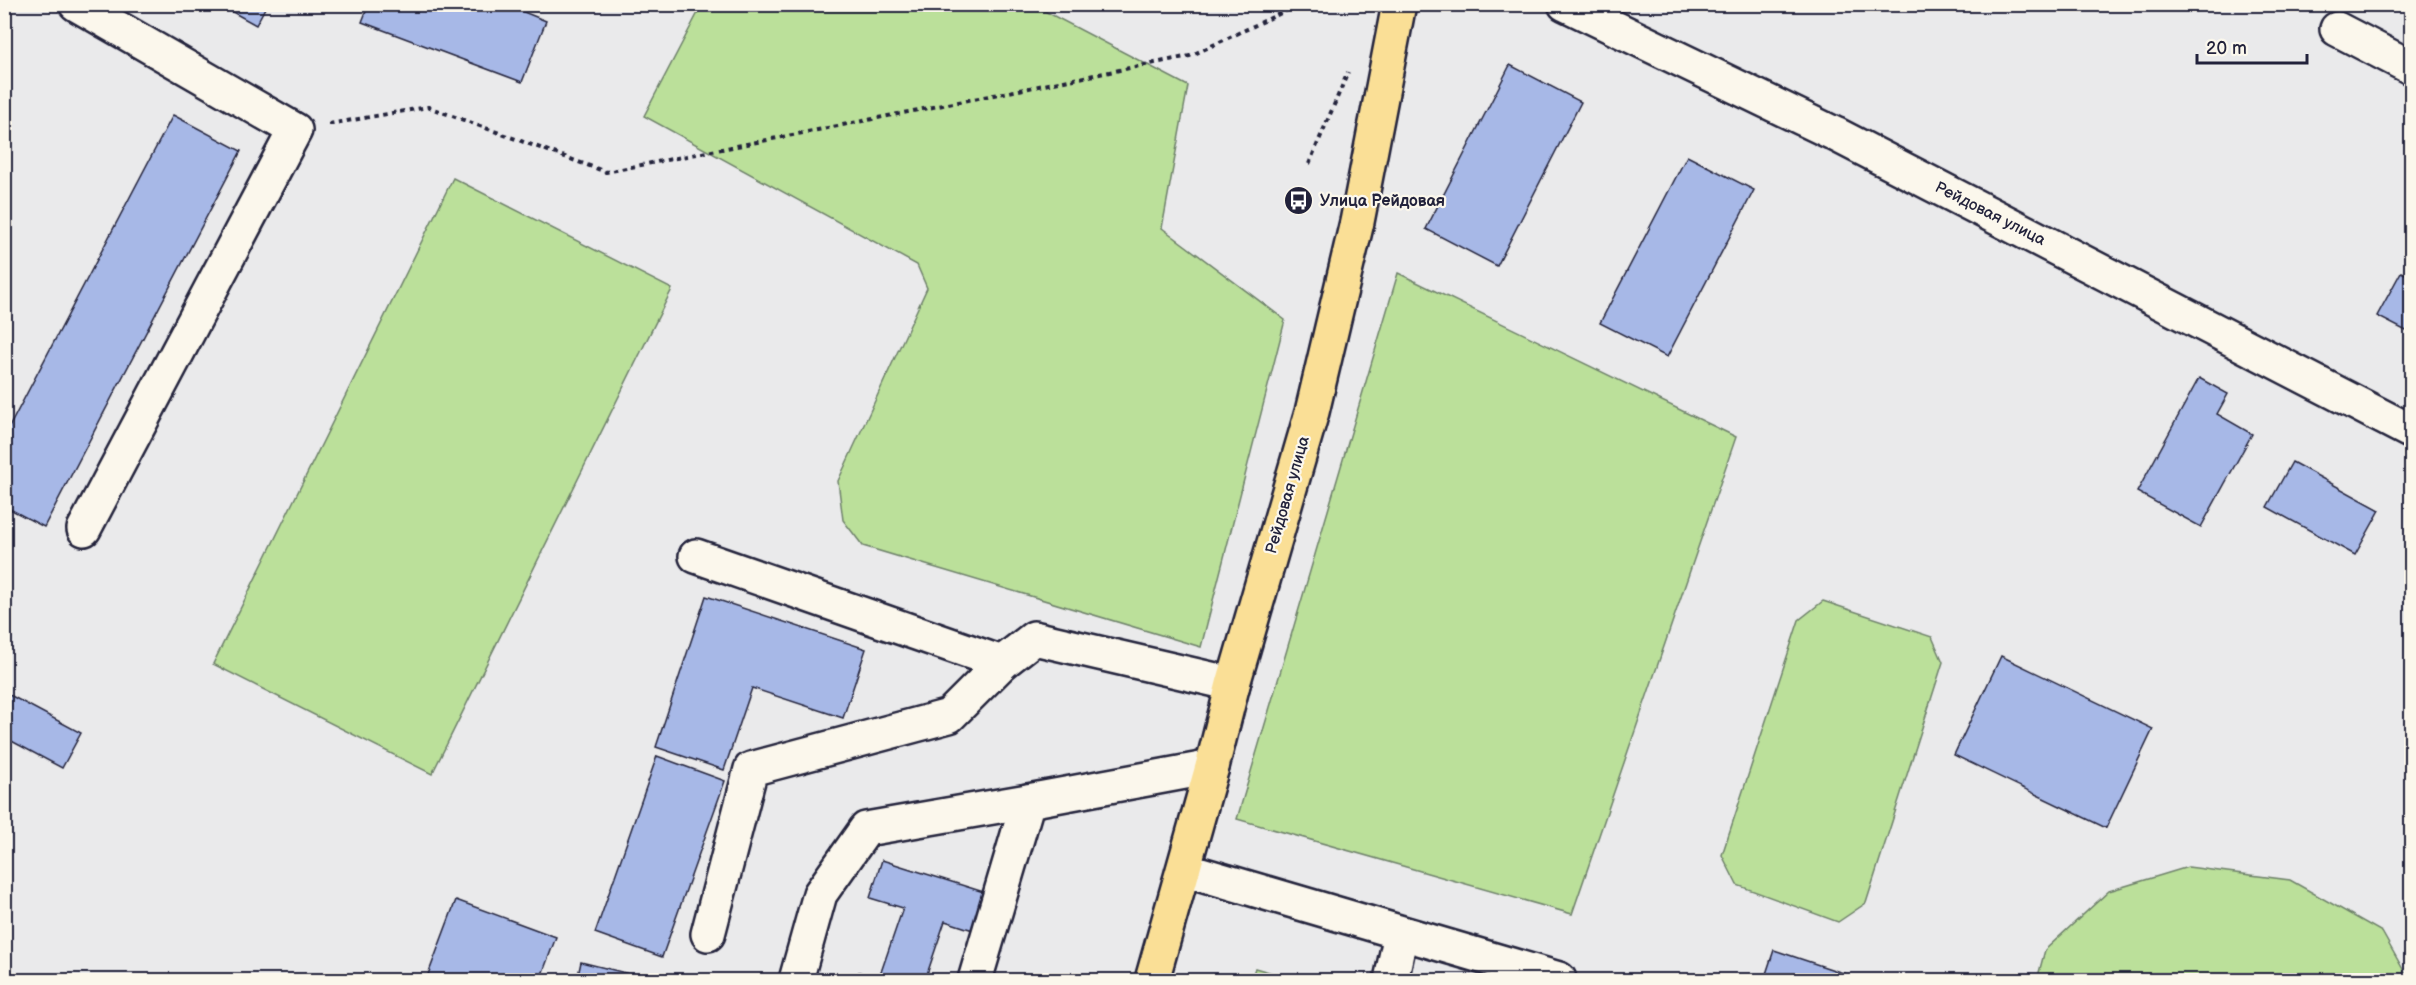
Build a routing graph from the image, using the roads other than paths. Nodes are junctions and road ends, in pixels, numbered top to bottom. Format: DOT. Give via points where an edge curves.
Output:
graph roads {
  1 [pos="76,4"];
  2 [pos="1399,4"];
  3 [pos="1564,4"];
  4 [pos="2337,29"];
  5 [pos="2412,68"];
  6 [pos="2412,432"];
  7 [pos="84,529"];
  8 [pos="696,556"];
  9 [pos="1002,663"];
  10 [pos="1233,684"];
  11 [pos="1212,767"];
  12 [pos="1028,801"];
  13 [pos="1184,869"];
  14 [pos="708,934"];
  15 [pos="1401,934"];
  16 [pos="1559,980"];
  17 [pos="796,981"];
  18 [pos="975,981"];
  19 [pos="1152,981"];
  20 [pos="1391,981"];
  1 -- 7 [label="street" via="296,130"];
  2 -- 10 [label="main road, Рейдовая улица" via="1357,222 1311,412"];
  3 -- 6 [label="street, Рейдовая улица" via="1835,134"];
  4 -- 5 [label="street"];
  8 -- 9 [label="street"];
  9 -- 10 [label="street" via="1034,638"];
  9 -- 14 [label="street" via="949,716 751,769"];
  10 -- 11 [label="main road, Рейдовая улица"];
  11 -- 12 [label="street"];
  11 -- 13 [label="main road, Рейдовая улица"];
  12 -- 17 [label="street" via="866,829 820,894"];
  12 -- 18 [label="street"];
  13 -- 15 [label="street"];
  13 -- 19 [label="main road, Рейдовая улица"];
  15 -- 16 [label="street"];
  15 -- 20 [label="street"];
}
